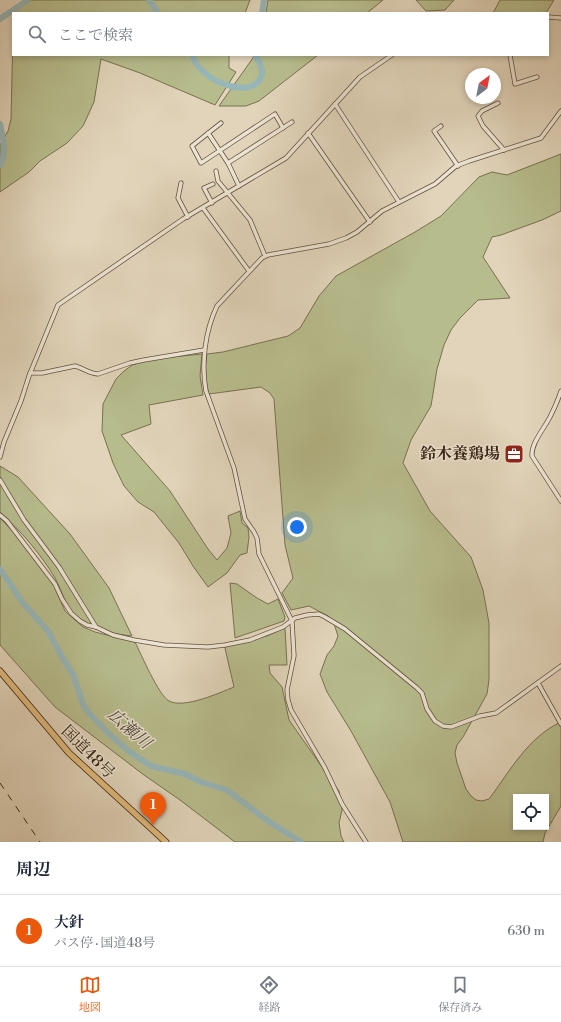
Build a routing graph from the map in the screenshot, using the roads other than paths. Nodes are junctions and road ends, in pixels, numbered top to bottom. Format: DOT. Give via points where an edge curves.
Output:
graph roads {
  1 [pos="549,17"];
  2 [pos="561,18"];
  3 [pos="391,56"];
  4 [pos="510,56"];
  5 [pos="537,77"];
  6 [pos="335,104"];
  7 [pos="496,104"];
  8 [pos="561,111"];
  9 [pos="292,122"];
  10 [pos="221,123"];
  11 [pos="441,126"];
  12 [pos="283,128"];
  13 [pos="208,133"];
  14 [pos="308,133"];
  15 [pos="504,150"];
  16 [pos="220,151"];
  17 [pos="228,163"];
  18 [pos="458,166"];
  19 [pos="216,171"];
  20 [pos="181,184"];
  21 [pos="213,184"];
  22 [pos="239,186"];
  23 [pos="228,193"];
  24 [pos="399,202"];
  25 [pos="212,203"];
  26 [pos="203,208"];
  27 [pos="188,217"];
  28 [pos="370,222"];
  29 [pos="265,256"];
  30 [pos="249,271"];
  31 [pos="204,350"];
  32 [pos="30,373"];
  33 [pos="561,391"];
  34 [pos="0,457"];
  35 [pos="0,480"];
  36 [pos="561,501"];
  37 [pos="0,515"];
  38 [pos="292,621"];
  39 [pos="96,627"];
  40 [pos="561,666"];
  41 [pos="0,671"];
  42 [pos="538,682"];
  43 [pos="561,724"];
  44 [pos="166,842"];
  45 [pos="366,842"];
  1 -- 2 [label="street"];
  3 -- 6 [label="street" via="360,77"];
  4 -- 5 [label="street" via="515,84"];
  6 -- 14 [label="street"];
  6 -- 24 [label="street"];
  7 -- 15 [label="street" via="478,116 483,126"];
  8 -- 15 [label="street" via="541,138"];
  9 -- 12 [label="street"];
  10 -- 13 [label="street"];
  11 -- 18 [label="street" via="434,131"];
  12 -- 16 [label="street" via="275,114"];
  12 -- 17 [label="street"];
  13 -- 16 [label="street"];
  13 -- 16 [label="street" via="192,146 201,163"];
  14 -- 22 [label="street" via="286,158"];
  14 -- 28 [label="street"];
  15 -- 18 [label="street"];
  16 -- 17 [label="street"];
  17 -- 22 [label="street"];
  18 -- 24 [label="street" via="435,184"];
  19 -- 23 [label="street" via="218,181"];
  20 -- 27 [label="street" via="178,198"];
  21 -- 25 [label="street" via="204,188"];
  22 -- 23 [label="street"];
  23 -- 25 [label="street"];
  23 -- 29 [label="street" via="250,220"];
  24 -- 28 [label="street" via="382,211"];
  25 -- 26 [label="street"];
  26 -- 27 [label="street"];
  26 -- 30 [label="street"];
  27 -- 32 [label="street" via="58,305"];
  28 -- 29 [label="street" via="346,238 329,244"];
  29 -- 30 [label="street"];
  30 -- 31 [label="street" via="217,306"];
  31 -- 32 [label="street" via="130,363 98,374 75,366"];
  31 -- 38 [label="street" via="206,391 234,468 245,519 254,532 260,558"];
  32 -- 34 [label="street"];
  33 -- 36 [label="street" via="551,416 534,446 532,456"];
  35 -- 39 [label="street"];
  37 -- 39 [label="street" via="55,584 71,613 83,623"];
  38 -- 39 [label="street" via="250,640 208,647 164,645 134,640"];
  38 -- 42 [label="street" via="307,615 319,614 345,629 417,688 422,693 430,715 439,724 448,727 496,713"];
  38 -- 45 [label="street" via="294,656 287,690 291,710 325,768 342,804"];
  40 -- 42 [label="street"];
  41 -- 44 [label="highway, 国道48号" via="68,753"];
  42 -- 43 [label="street"];
}
